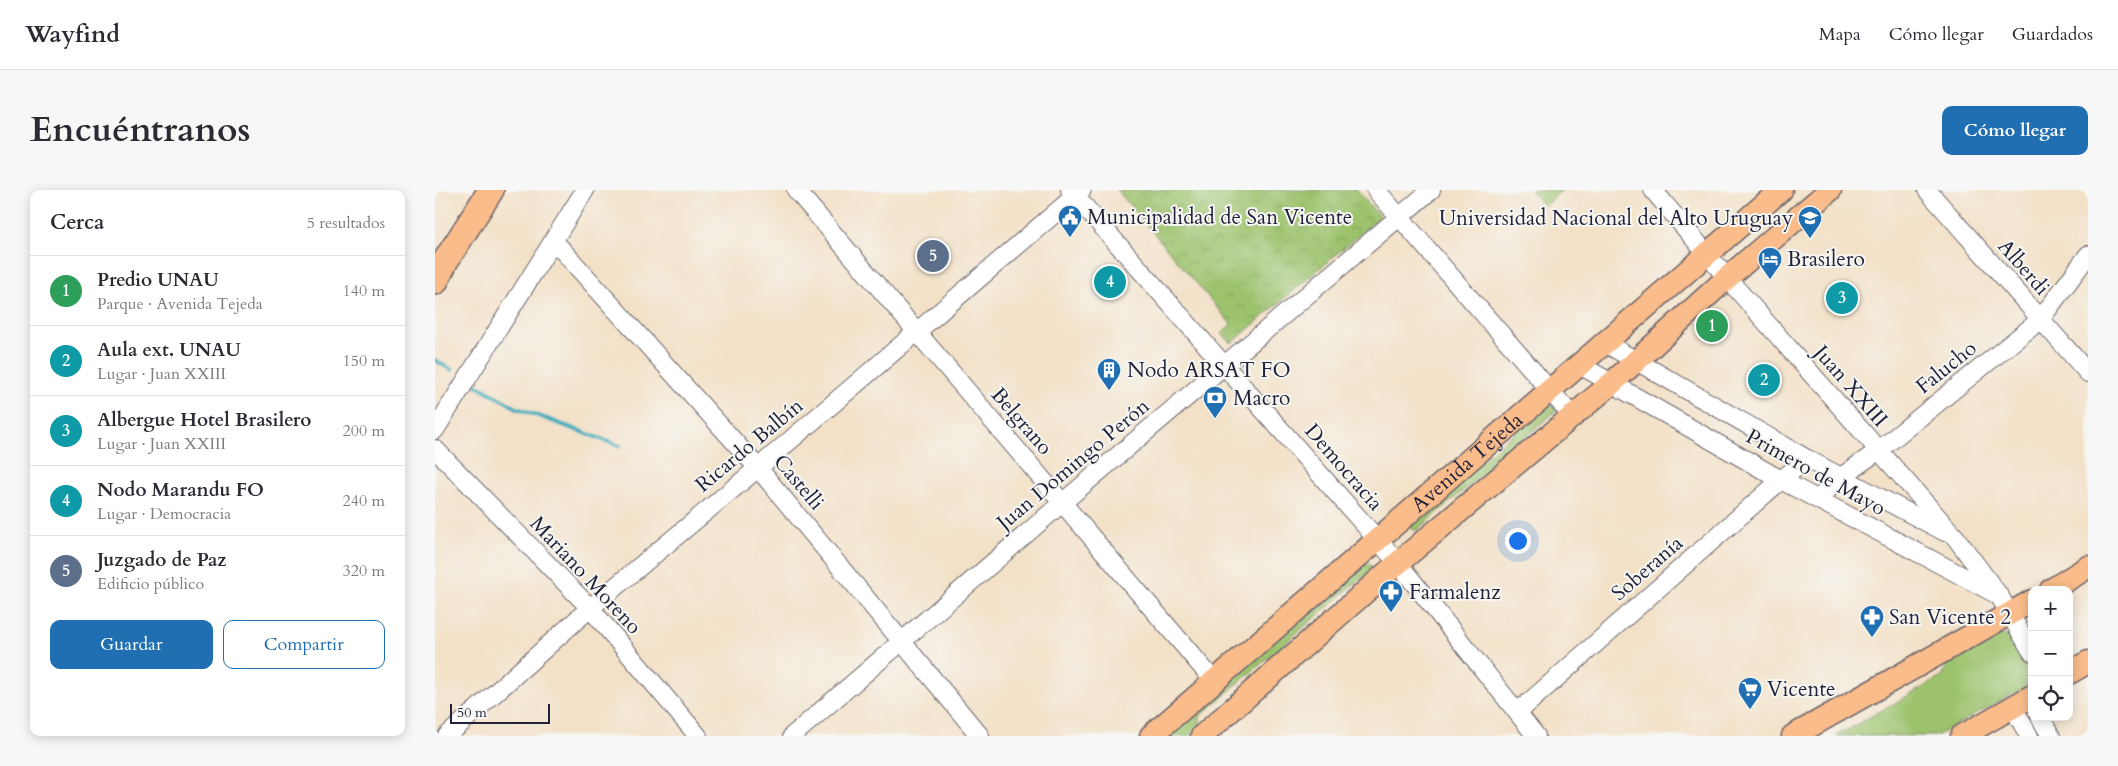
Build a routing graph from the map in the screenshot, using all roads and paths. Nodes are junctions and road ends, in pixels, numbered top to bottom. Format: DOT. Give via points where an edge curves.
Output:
graph roads {
  1 [pos="491,190"];
  2 [pos="585,190"];
  3 [pos="797,190"];
  4 [pos="1376,190"];
  5 [pos="1431,190"];
  6 [pos="1653,190"];
  7 [pos="1781,190"];
  8 [pos="1830,190"];
  9 [pos="1927,190"];
  10 [pos="1075,192"];
  11 [pos="1399,217"];
  12 [pos="555,242"];
  13 [pos="1708,254"];
  14 [pos="2088,255"];
  15 [pos="1727,278"];
  16 [pos="435,282"];
  17 [pos="2040,320"];
  18 [pos="916,333"];
  19 [pos="1605,343"];
  20 [pos="1636,362"];
  21 [pos="1225,365"];
  22 [pos="1580,365"];
  23 [pos="2088,373"];
  24 [pos="1612,383"];
  25 [pos="1549,391"];
  26 [pos="1573,417"];
  27 [pos="435,430"];
  28 [pos="435,449"];
  29 [pos="1878,451"];
  30 [pos="1807,459"];
  31 [pos="758,468"];
  32 [pos="1841,477"];
  33 [pos="1781,480"];
  34 [pos="1818,500"];
  35 [pos="1062,503"];
  36 [pos="1956,538"];
  37 [pos="1377,540"];
  38 [pos="1398,563"];
  39 [pos="2088,567"];
  40 [pos="2057,586"];
  41 [pos="2028,603"];
  42 [pos="2005,606"];
  43 [pos="590,608"];
  44 [pos="901,641"];
  45 [pos="2028,645"];
  46 [pos="2088,662"];
  47 [pos="2073,671"];
  48 [pos="1214,681"];
  49 [pos="2026,701"];
  50 [pos="1518,712"];
  51 [pos="447,736"];
  52 [pos="699,736"];
  53 [pos="792,736"];
  54 [pos="980,736"];
  55 [pos="1151,736"];
  56 [pos="1202,736"];
  57 [pos="1536,736"];
  58 [pos="1793,736"];
  59 [pos="1962,736"];
  60 [pos="2029,736"];
  1 -- 16 [label="highway"];
  2 -- 12 [label="street"];
  3 -- 18 [label="street, Belgrano"];
  4 -- 11 [label="street"];
  5 -- 11 [label="street, Juan Domingo Perón"];
  6 -- 13 [label="street, Juan XXIII"];
  7 -- 13 [label="main road, Avenida Tejeda"];
  8 -- 15 [label="main road, Avenida Tejeda"];
  9 -- 17 [label="street, Alberdi"];
  10 -- 18 [label="street, Ricardo Balbín"];
  10 -- 21 [label="street, Democracia"];
  11 -- 21 [label="street, Juan Domingo Perón"];
  11 -- 25 [label="street"];
  12 -- 27 [label="street"];
  12 -- 31 [label="street, Castelli"];
  13 -- 15 [label="street, Juan XXIII"];
  13 -- 19 [label="main road, Avenida Tejeda"];
  14 -- 17 [label="street, Falucho"];
  15 -- 20 [label="main road, Avenida Tejeda"];
  15 -- 29 [label="street, Juan XXIII"];
  17 -- 23 [label="street, Alberdi"];
  17 -- 29 [label="street, Falucho"];
  18 -- 31 [label="street, Ricardo Balbín"];
  18 -- 35 [label="street, Belgrano"];
  19 -- 20 [label="street, Primero de Mayo"];
  19 -- 22 [label="main road, Avenida Tejeda"];
  20 -- 24 [label="main road, Avenida Tejeda"];
  20 -- 30 [label="street, Primero de Mayo"];
  21 -- 35 [label="street, Juan Domingo Perón"];
  21 -- 37 [label="street, Democracia"];
  22 -- 24 [label="street, Primero de Mayo"];
  22 -- 25 [label="main road, Avenida Tejeda"];
  24 -- 26 [label="main road, Avenida Tejeda"];
  24 -- 33 [label="street, Primero de Mayo"];
  25 -- 26 [label="street"];
  25 -- 37 [label="main road, Avenida Tejeda"];
  26 -- 38 [label="main road, Avenida Tejeda"];
  28 -- 43 [label="street, Mariano Moreno"];
  29 -- 32 [label="street, Falucho"];
  29 -- 36 [label="street, Juan XXIII"];
  30 -- 32 [label="street, Primero de Mayo"];
  30 -- 33 [label="street, Soberanía"];
  31 -- 43 [label="street, Ricardo Balbín"];
  31 -- 44 [label="street, Castelli"];
  32 -- 34 [label="street, Falucho"];
  32 -- 36 [label="street, Primero de Mayo"];
  33 -- 34 [label="street, Primero de Mayo"];
  33 -- 50 [label="street, Soberanía"];
  34 -- 42 [label="street, Primero de Mayo"];
  35 -- 44 [label="street, Juan Domingo Perón"];
  35 -- 48 [label="street, Belgrano"];
  36 -- 42 [label="street, Juan XXIII"];
  37 -- 38 [label="street, Democracia"];
  37 -- 48 [label="main road, Avenida Tejeda"];
  38 -- 50 [label="street, Democracia"];
  38 -- 56 [label="main road, Avenida Tejeda"];
  39 -- 40 [label="main road"];
  41 -- 42 [label="main road"];
  42 -- 45 [label="street, Juan XXIII"];
  42 -- 58 [label="main road"];
  43 -- 51 [label="street, Ricardo Balbín"];
  43 -- 52 [label="street, Mariano Moreno"];
  44 -- 53 [label="street, Juan Domingo Perón"];
  44 -- 54 [label="street, Castelli"];
  46 -- 47 [label="main road"];
  48 -- 55 [label="main road, Avenida Tejeda"];
  49 -- 59 [label="main road"];
  49 -- 60 [label="street"];
  50 -- 57 [label="street, Democracia"];
}
